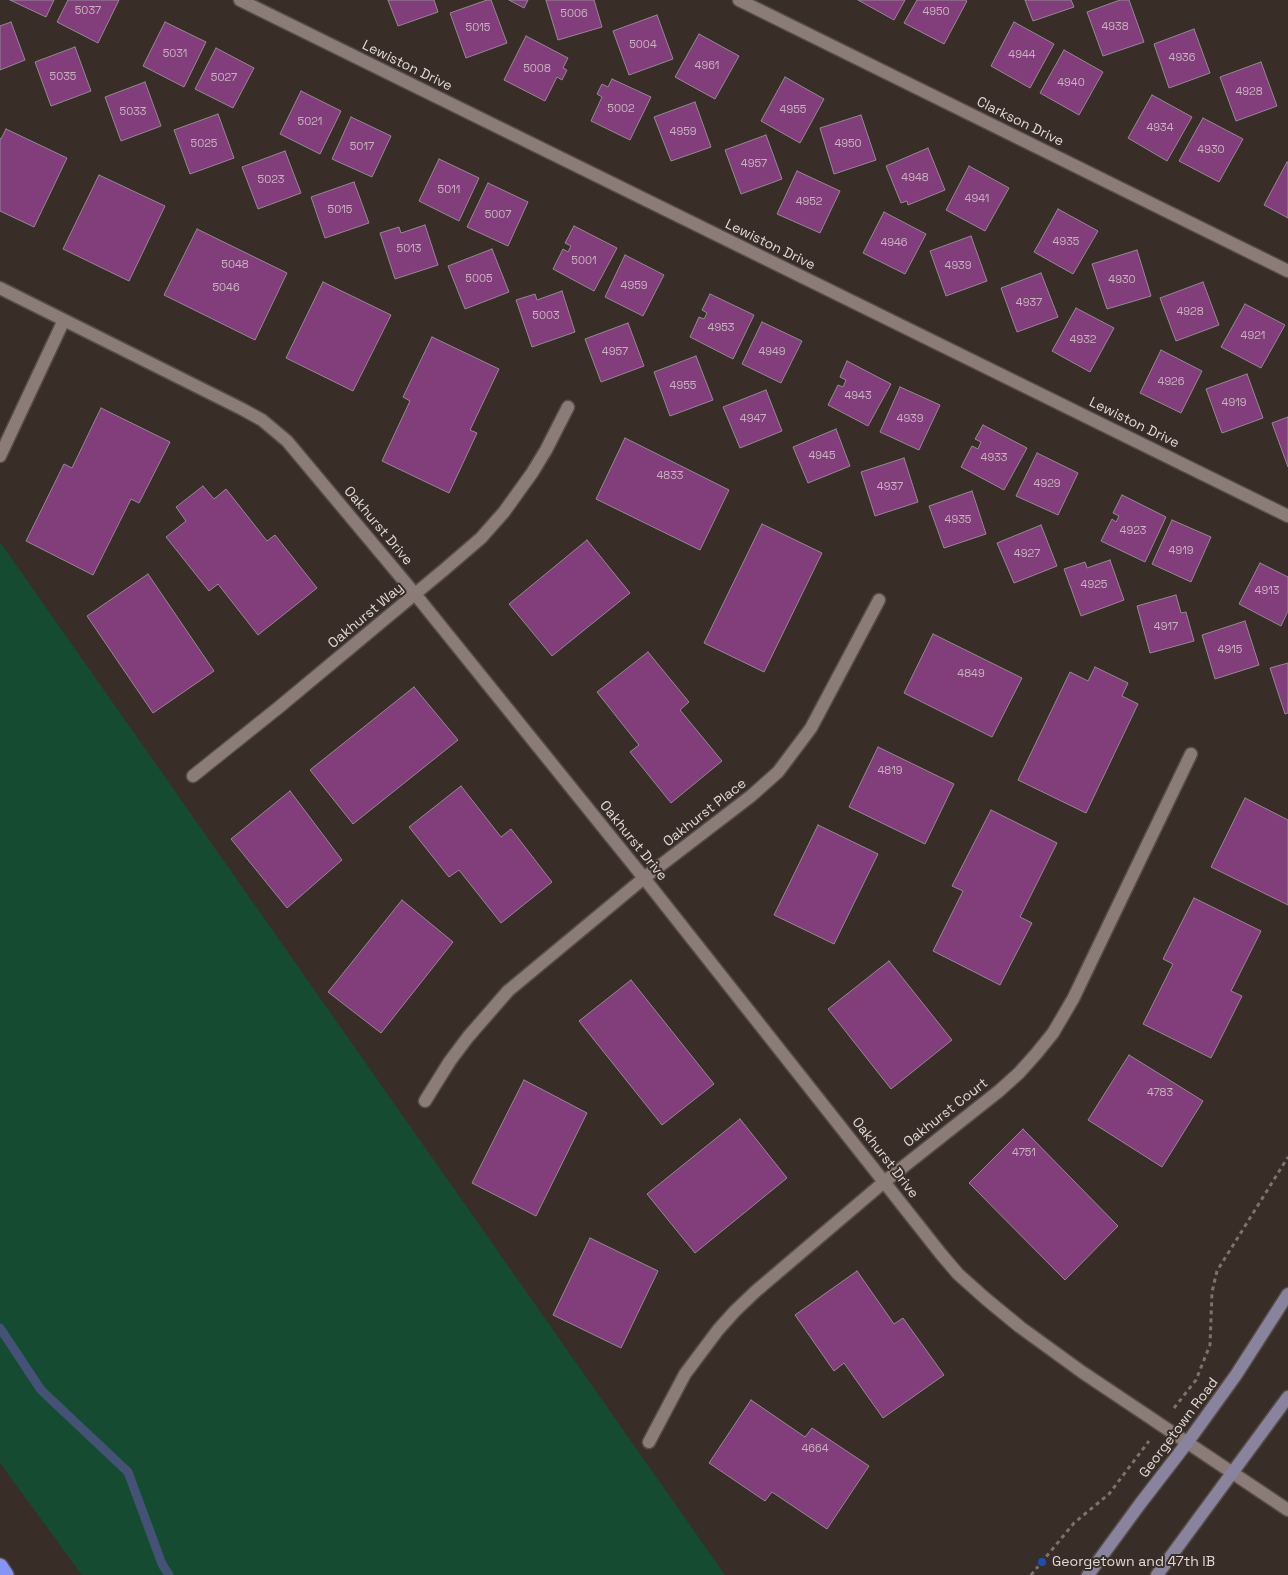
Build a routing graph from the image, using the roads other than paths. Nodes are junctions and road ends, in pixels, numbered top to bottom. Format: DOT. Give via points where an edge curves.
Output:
graph roads {
  1 [pos="240,0"];
  2 [pos="739,0"];
  3 [pos="1288,271"];
  4 [pos="0,288"];
  5 [pos="64,320"];
  6 [pos="568,407"];
  7 [pos="0,456"];
  8 [pos="1288,516"];
  9 [pos="415,594"];
  10 [pos="879,600"];
  11 [pos="1191,754"];
  12 [pos="192,776"];
  13 [pos="644,878"];
  14 [pos="425,1101"];
  15 [pos="884,1182"];
  16 [pos="1288,1294"];
  17 [pos="1288,1397"];
  18 [pos="649,1442"];
  19 [pos="1187,1443"];
  20 [pos="1233,1473"];
  21 [pos="1288,1510"];
  22 [pos="0,1566"];
  23 [pos="6,1575"];
  24 [pos="1088,1575"];
  25 [pos="1157,1575"];
  1 -- 8 [label="street, Lewiston Drive"];
  2 -- 3 [label="street, Clarkson Drive"];
  4 -- 5 [label="street, Oakhurst Drive"];
  5 -- 7 [label="street"];
  5 -- 9 [label="street, Oakhurst Drive" via="262,420 287,441"];
  6 -- 9 [label="street, Oakhurst Way" via="532,473 504,512 481,538"];
  9 -- 12 [label="street, Oakhurst Way"];
  9 -- 13 [label="street, Oakhurst Drive"];
  10 -- 13 [label="street, Oakhurst Place" via="812,728 778,772"];
  11 -- 15 [label="street, Oakhurst Court" via="1080,987 1053,1032 1019,1073 999,1091"];
  13 -- 14 [label="street, Oakhurst Place" via="498,1001 446,1066"];
  13 -- 15 [label="street, Oakhurst Drive"];
  15 -- 18 [label="street, Oakhurst Court" via="727,1319 685,1374"];
  15 -- 19 [label="street, Oakhurst Drive" via="958,1274 986,1300 1082,1372"];
  16 -- 19 [label="main road, Georgetown Road"];
  17 -- 20 [label="main road"];
  19 -- 20 [label="street, Oakhurst Drive"];
  19 -- 24 [label="main road, Georgetown Road"];
  20 -- 21 [label="street, Oakhurst Drive"];
  20 -- 25 [label="main road"];
  22 -- 23 [label="highway"];
}
